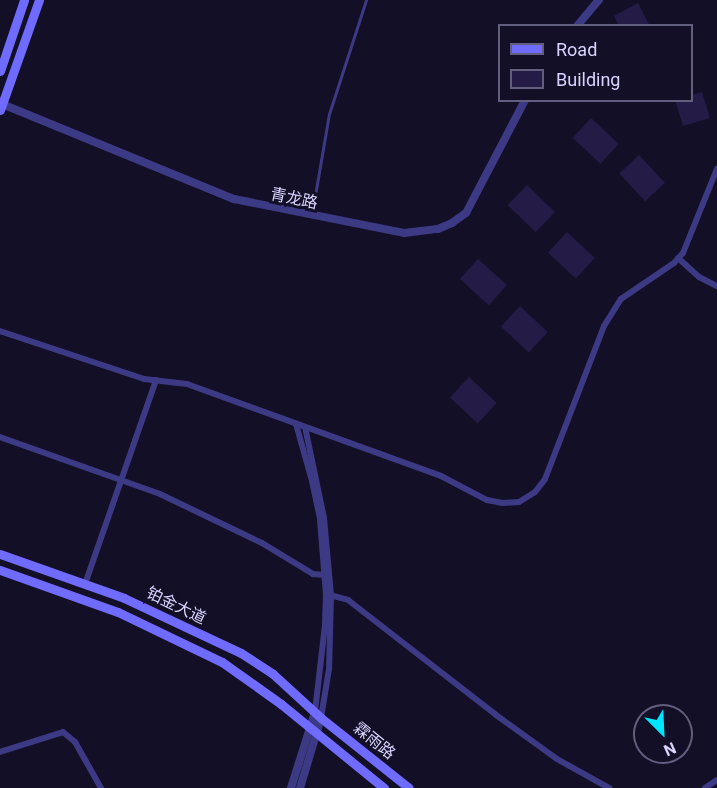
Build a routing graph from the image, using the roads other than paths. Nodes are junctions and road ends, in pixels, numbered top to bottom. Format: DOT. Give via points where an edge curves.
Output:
graph roads {
  1 [pos="24,0"];
  2 [pos="39,0"];
  3 [pos="366,0"];
  4 [pos="599,0"];
  5 [pos="579,24"];
  6 [pos="0,70"];
  7 [pos="524,102"];
  8 [pos="1,107"];
  9 [pos="717,169"];
  10 [pos="311,216"];
  11 [pos="678,258"];
  12 [pos="717,286"];
  13 [pos="0,331"];
  14 [pos="156,380"];
  15 [pos="296,424"];
  16 [pos="305,428"];
  17 [pos="0,437"];
  18 [pos="123,480"];
  19 [pos="0,554"];
  20 [pos="0,570"];
  21 [pos="325,575"];
  22 [pos="85,584"];
  23 [pos="329,595"];
  24 [pos="318,715"];
  25 [pos="314,732"];
  26 [pos="0,752"];
  27 [pos="717,780"];
  28 [pos="101,788"];
  29 [pos="291,788"];
  30 [pos="300,788"];
  31 [pos="384,788"];
  32 [pos="409,788"];
  33 [pos="609,788"];
  34 [pos="705,788"];
  1 -- 6 [label="main road"];
  2 -- 8 [label="main road"];
  3 -- 10 [label="lane" via="329,114"];
  4 -- 5 [label="street"];
  7 -- 10 [label="street, 青龙路" via="475,198 466,213 452,223 420,233 404,233"];
  8 -- 10 [label="street, 青龙路" via="234,199"];
  9 -- 11 [label="street"];
  11 -- 12 [label="street" via="699,277"];
  11 -- 16 [label="street" via="621,299 604,326 545,478 535,492 519,502 487,500 441,476"];
  13 -- 14 [label="street"];
  14 -- 15 [label="street" via="187,384"];
  14 -- 18 [label="street"];
  15 -- 16 [label="street"];
  15 -- 21 [label="street" via="320,519"];
  16 -- 23 [label="street" via="324,518"];
  17 -- 18 [label="street"];
  18 -- 21 [label="street" via="262,543 313,574"];
  18 -- 22 [label="street"];
  19 -- 22 [label="main road, 铂金大道"];
  20 -- 25 [label="main road, 铂金大道" via="118,612 222,662"];
  21 -- 23 [label="street"];
  22 -- 24 [label="main road, 铂金大道" via="241,653 273,674"];
  23 -- 24 [label="street" via="329,669"];
  23 -- 33 [label="street" via="348,600 557,759"];
  24 -- 25 [label="street"];
  24 -- 32 [label="main road, 霖雨路"];
  25 -- 29 [label="street"];
  25 -- 30 [label="street"];
  25 -- 31 [label="main road, 霖雨路"];
  26 -- 28 [label="street" via="63,732 75,742"];
  27 -- 34 [label="street"];
}
